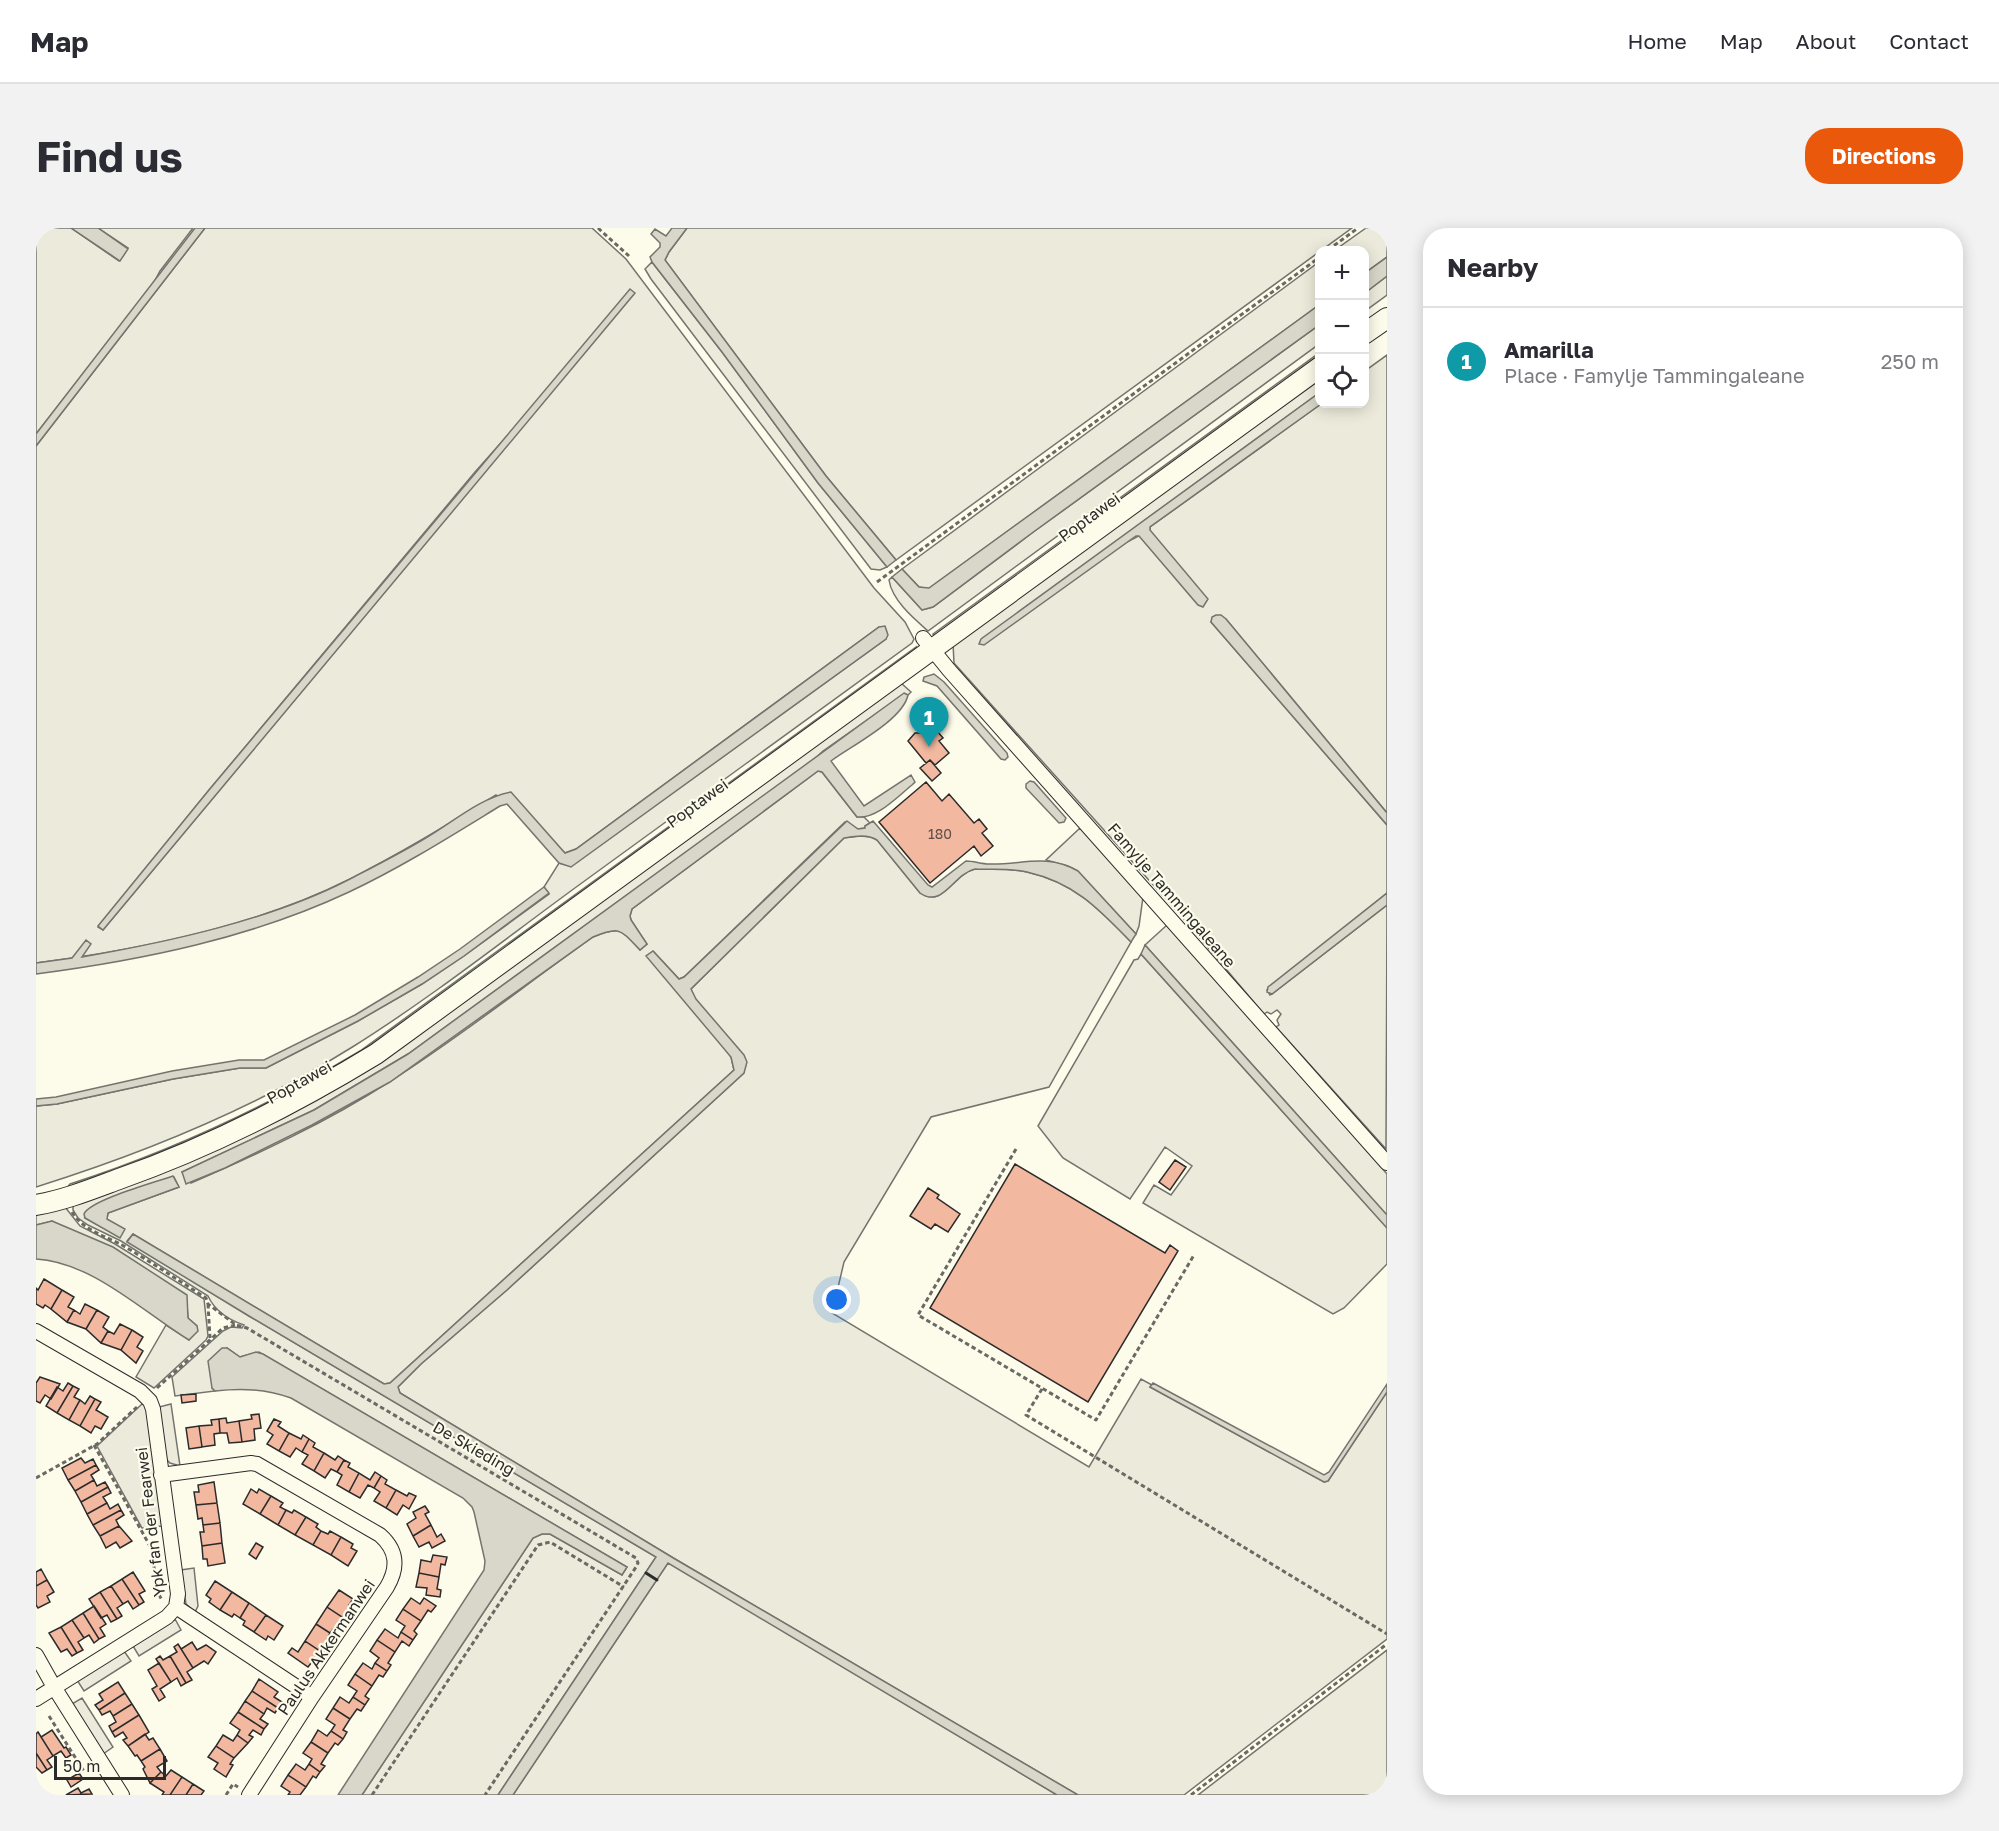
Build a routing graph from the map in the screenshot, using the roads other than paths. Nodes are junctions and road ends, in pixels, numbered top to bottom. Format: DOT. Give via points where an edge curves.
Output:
graph roads {
  1 [pos="1387,318"];
  2 [pos="1369,331"];
  3 [pos="1315,371"];
  4 [pos="928,644"];
  5 [pos="1387,1163"];
  6 [pos="36,1205"];
  7 [pos="36,1331"];
  8 [pos="161,1475"];
  9 [pos="174,1610"];
  10 [pos="36,1654"];
  11 [pos="54,1687"];
  12 [pos="312,1696"];
  13 [pos="36,1699"];
  14 [pos="122,1795"];
  15 [pos="249,1795"];
  1 -- 2 [label="main road"];
  3 -- 4 [label="main road, Poptawei"];
  4 -- 5 [label="street, Famylje Tammingaleane"];
  4 -- 6 [label="main road, Poptawei" via="376,1054 234,1133 150,1169 78,1195"];
  7 -- 8 [label="street, Ypk fan der Fearwei" via="147,1397 153,1409"];
  8 -- 9 [label="street, Ypk fan der Fearwei" via="178,1594"];
  8 -- 12 [label="street, Paulus Akkermanwei" via="255,1463 387,1541 396,1563 392,1578"];
  9 -- 11 [label="street, Ypk fan der Fearwei"];
  9 -- 12 [label="street"];
  10 -- 11 [label="street"];
  11 -- 13 [label="street, Ypk fan der Fearwei"];
  11 -- 14 [label="street"];
  12 -- 15 [label="street, Paulus Akkermanwei"];
}
